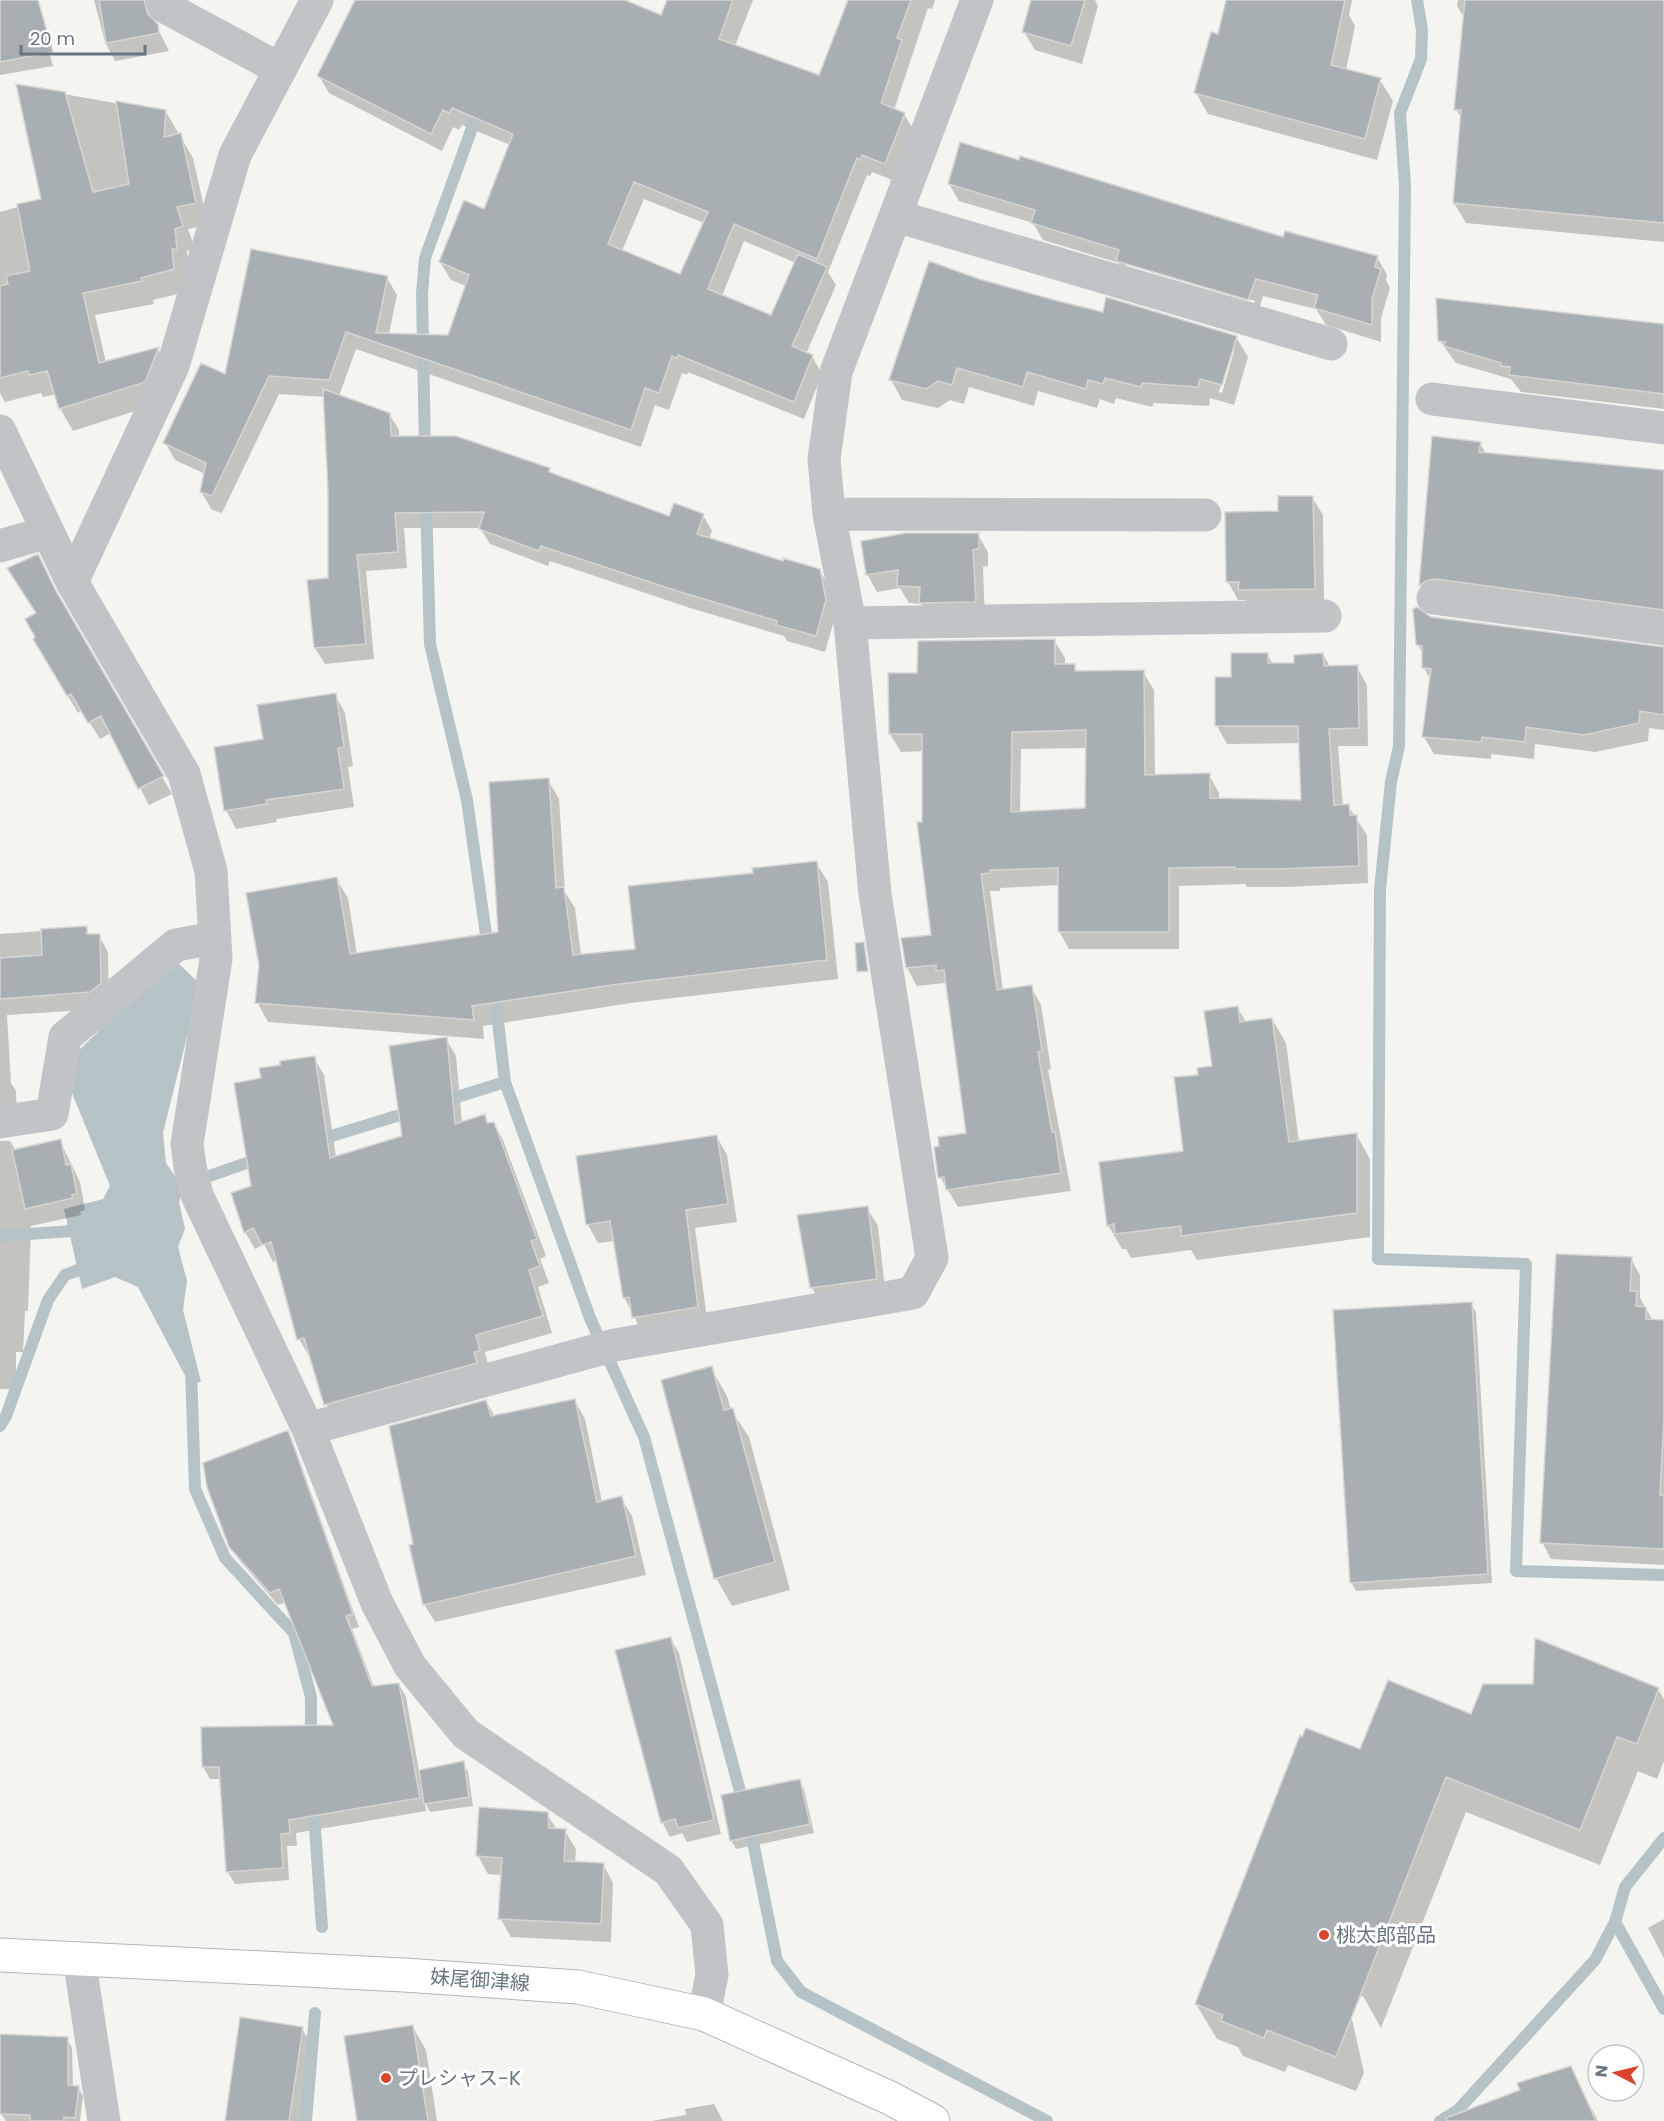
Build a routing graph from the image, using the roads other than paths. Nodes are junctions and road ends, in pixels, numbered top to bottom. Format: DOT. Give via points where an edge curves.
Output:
graph roads {
  1 [pos="162,0"];
  2 [pos="317,0"];
  3 [pos="977,0"];
  4 [pos="280,69"];
  5 [pos="896,216"];
  6 [pos="1331,344"];
  7 [pos="1432,399"];
  8 [pos="1664,428"];
  9 [pos="0,431"];
  10 [pos="828,514"];
  11 [pos="1205,515"];
  12 [pos="48,532"];
  13 [pos="0,546"];
  14 [pos="72,582"];
  15 [pos="1433,598"];
  16 [pos="1325,616"];
  17 [pos="850,623"];
  18 [pos="1664,629"];
  19 [pos="215,938"];
  20 [pos="0,1122"];
  21 [pos="308,1429"];
  22 [pos="0,1955"];
  23 [pos="79,1958"];
  24 [pos="704,2014"];
  25 [pos="891,2109"];
  26 [pos="104,2121"];
  27 [pos="933,2121"];
  1 -- 4 [label="street" via="165,8"];
  2 -- 4 [label="street"];
  3 -- 5 [label="street"];
  4 -- 14 [label="street" via="235,155 173,366"];
  5 -- 6 [label="street"];
  5 -- 10 [label="street" via="836,372 824,459"];
  7 -- 8 [label="street"];
  9 -- 12 [label="street"];
  10 -- 11 [label="street"];
  10 -- 17 [label="street"];
  12 -- 13 [label="street"];
  12 -- 14 [label="street"];
  14 -- 19 [label="street" via="184,774 210,871"];
  15 -- 18 [label="street"];
  16 -- 17 [label="street"];
  17 -- 21 [label="street" via="875,894 932,1258 913,1293 600,1349"];
  19 -- 20 [label="street" via="176,945 65,1036 52,1114"];
  19 -- 21 [label="street" via="216,959 187,1144 193,1181"];
  21 -- 24 [label="street" via="377,1603 410,1666 466,1734 668,1870 707,1925 712,1975"];
  22 -- 23 [label="main road, 妹尾御津線"];
  23 -- 24 [label="main road, 妹尾御津線" via="578,1987"];
  23 -- 26 [label="street"];
  24 -- 25 [label="main road, 妹尾御津線"];
  25 -- 27 [label="main road, 妹尾御津線"];
}
